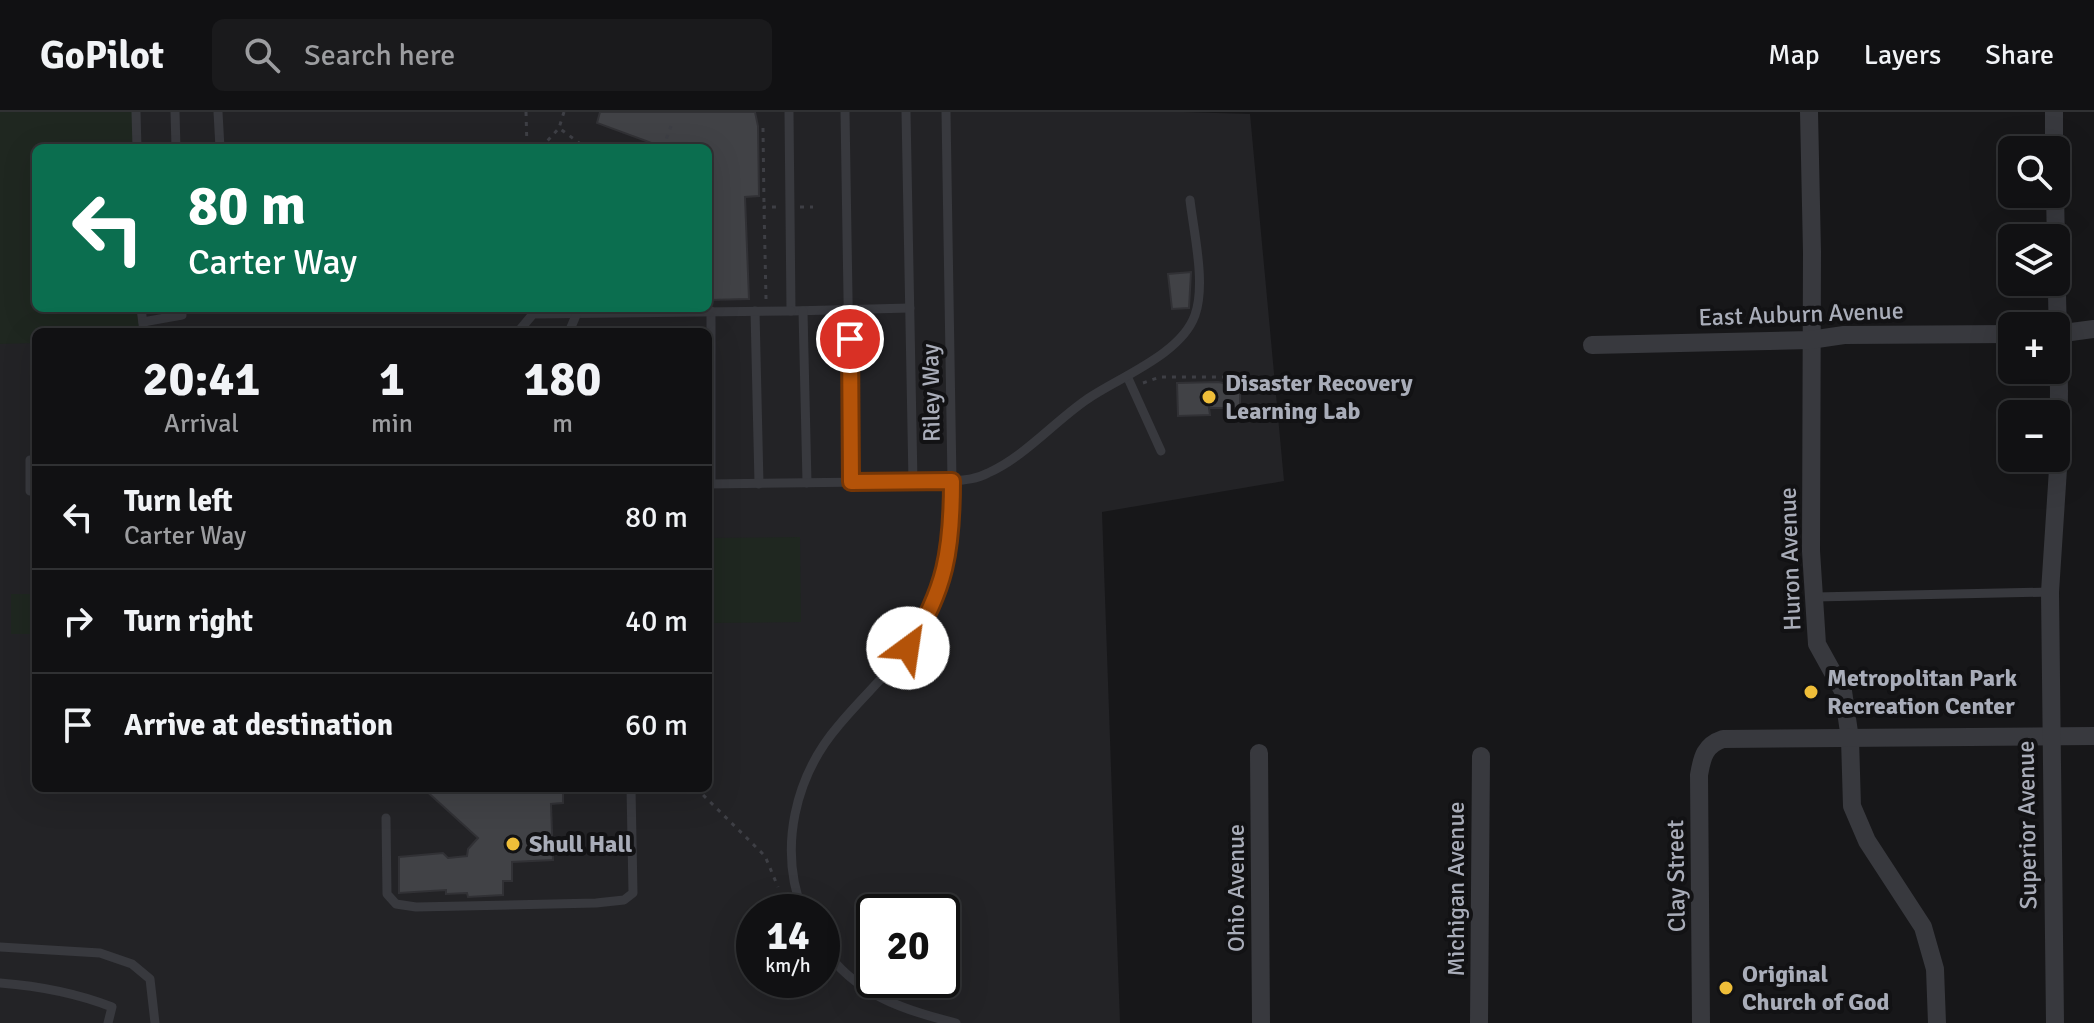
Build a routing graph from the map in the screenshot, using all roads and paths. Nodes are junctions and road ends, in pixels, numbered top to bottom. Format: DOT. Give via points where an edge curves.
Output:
graph roads {
  1 [pos="136,112"];
  2 [pos="175,112"];
  3 [pos="218,112"];
  4 [pos="526,112"];
  5 [pos="564,112"];
  6 [pos="789,112"];
  7 [pos="845,112"];
  8 [pos="906,112"];
  9 [pos="946,112"];
  10 [pos="1809,112"];
  11 [pos="2054,112"];
  12 [pos="671,126"];
  13 [pos="559,128"];
  14 [pos="763,128"];
  15 [pos="2054,136"];
  16 [pos="137,144"];
  17 [pos="176,144"];
  18 [pos="220,144"];
  19 [pos="527,144"];
  20 [pos="545,144"];
  21 [pos="581,144"];
  22 [pos="664,144"];
  23 [pos="1190,200"];
  24 [pos="764,207"];
  25 [pos="790,207"];
  26 [pos="813,207"];
  27 [pos="2055,208"];
  28 [pos="755,307"];
  29 [pos="910,308"];
  30 [pos="850,310"];
  31 [pos="712,311"];
  32 [pos="791,311"];
  33 [pos="803,311"];
  34 [pos="182,312"];
  35 [pos="644,312"];
  36 [pos="2057,312"];
  37 [pos="577,313"];
  38 [pos="143,327"];
  39 [pos="521,328"];
  40 [pos="571,328"];
  41 [pos="2094,329"];
  42 [pos="2070,332"];
  43 [pos="1998,334"];
  44 [pos="1810,340"];
  45 [pos="1592,345"];
  46 [pos="1127,376"];
  47 [pos="2057,384"];
  48 [pos="1133,389"];
  49 [pos="1242,393"];
  50 [pos="1161,451"];
  51 [pos="30,460"];
  52 [pos="952,481"];
  53 [pos="851,482"];
  54 [pos="913,482"];
  55 [pos="807,483"];
  56 [pos="712,484"];
  57 [pos="759,484"];
  58 [pos="32,491"];
  59 [pos="2050,592"];
  60 [pos="1815,597"];
  61 [pos="2050,736"];
  62 [pos="2094,736"];
  63 [pos="1850,739"];
  64 [pos="1259,753"];
  65 [pos="1481,756"];
  66 [pos="631,792"];
  67 [pos="700,792"];
  68 [pos="386,818"];
  69 [pos="778,887"];
  70 [pos="797,894"];
  71 [pos="0,947"];
  72 [pos="840,968"];
  73 [pos="0,983"];
  74 [pos="108,1023"];
  75 [pos="155,1023"];
  76 [pos="956,1023"];
  77 [pos="1261,1023"];
  78 [pos="1479,1023"];
  79 [pos="1701,1023"];
  80 [pos="1937,1023"];
  81 [pos="2055,1023"];
  1 -- 16 [label="lane"];
  2 -- 17 [label="lane"];
  3 -- 18 [label="lane"];
  4 -- 19 [label="path"];
  5 -- 13 [label="path"];
  6 -- 25 [label="lane"];
  7 -- 30 [label="lane"];
  8 -- 29 [label="lane"];
  9 -- 52 [label="lane, Riley Way"];
  10 -- 44 [label="street, Huron Avenue"];
  11 -- 15 [label="street"];
  12 -- 22 [label="path"];
  13 -- 20 [label="path"];
  13 -- 21 [label="path"];
  14 -- 24 [label="path"];
  23 -- 46 [label="lane" via="1200,290 1195,318 1178,340"];
  24 -- 25 [label="path"];
  24 -- 28 [label="path" via="766,300"];
  25 -- 26 [label="path"];
  25 -- 32 [label="lane"];
  27 -- 36 [label="street, Superior Avenue"];
  28 -- 31 [label="lane"];
  28 -- 32 [label="lane"];
  28 -- 57 [label="lane"];
  29 -- 30 [label="lane"];
  29 -- 54 [label="lane"];
  30 -- 33 [label="lane"];
  30 -- 53 [label="lane"];
  32 -- 33 [label="lane"];
  33 -- 55 [label="lane"];
  34 -- 38 [label="lane"];
  35 -- 37 [label="lane"];
  37 -- 39 [label="lane" via="533,314"];
  37 -- 40 [label="lane"];
  41 -- 42 [label="street"];
  43 -- 44 [label="street, East Auburn Avenue"];
  44 -- 45 [label="street, East Auburn Avenue"];
  44 -- 60 [label="street, Huron Avenue"];
  46 -- 48 [label="lane"];
  46 -- 52 [label="lane" via="1087,399 1007,462 987,474"];
  47 -- 59 [label="street, Superior Avenue"];
  48 -- 49 [label="path" via="1160,377 1242,377"];
  48 -- 50 [label="lane"];
  51 -- 58 [label="lane"];
  52 -- 54 [label="lane"];
  52 -- 70 [label="lane, Riley Way" via="952,530 930,612 908,648 837,726 813,764 797,804 791,857"];
  53 -- 54 [label="lane"];
  53 -- 55 [label="lane"];
  55 -- 57 [label="lane"];
  56 -- 57 [label="lane"];
  59 -- 60 [label="lane"];
  59 -- 61 [label="street, Superior Avenue"];
  60 -- 63 [label="street, Huron Avenue" via="1817,644 1843,691"];
  61 -- 62 [label="street"];
  61 -- 63 [label="street"];
  61 -- 81 [label="street, Superior Avenue"];
  63 -- 79 [label="street, Clay Street" via="1723,739 1707,748 1701,759"];
  63 -- 80 [label="street, Huron Avenue" via="1852,806 1867,841 1923,927 1935,969"];
  64 -- 77 [label="street, Ohio Avenue"];
  65 -- 78 [label="street, Michigan Avenue"];
  66 -- 68 [label="lane" via="633,893 624,900 596,903 396,904 387,894"];
  67 -- 69 [label="path" via="765,856"];
  71 -- 75 [label="lane" via="100,953 132,964 150,979"];
  72 -- 76 [label="lane" via="887,1002"];
  73 -- 74 [label="lane" via="88,998 112,1007"];
}
